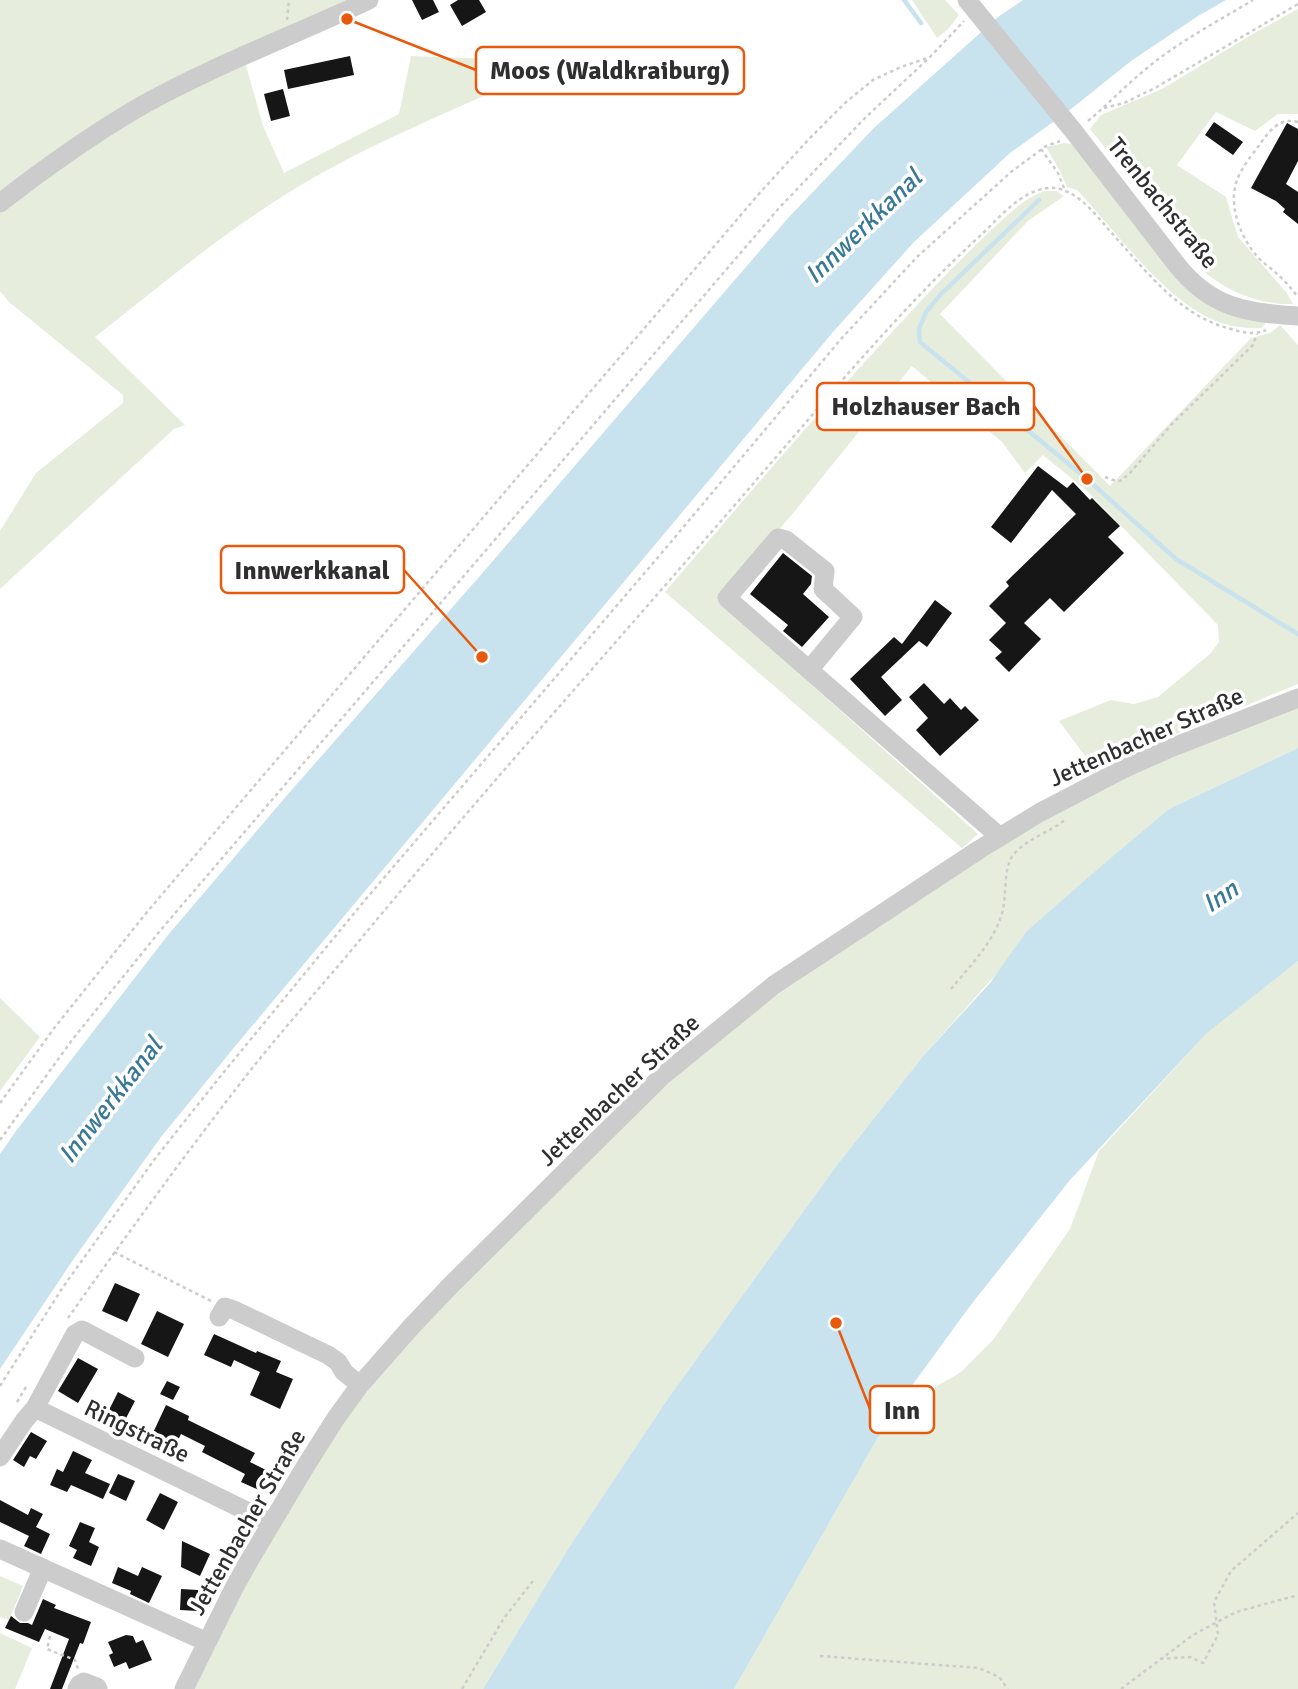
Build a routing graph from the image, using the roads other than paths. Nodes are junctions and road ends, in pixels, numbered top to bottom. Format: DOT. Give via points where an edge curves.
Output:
graph roads {
  1 [pos="369,0"];
  2 [pos="971,4"];
  3 [pos="0,204"];
  4 [pos="1298,316"];
  5 [pos="809,670"];
  6 [pos="1298,698"];
  7 [pos="1000,837"];
  8 [pos="222,1312"];
  9 [pos="135,1358"];
  10 [pos="360,1385"];
  11 [pos="35,1408"];
  12 [pos="0,1457"];
  13 [pos="271,1524"];
  14 [pos="0,1549"];
  15 [pos="43,1568"];
  16 [pos="24,1612"];
  17 [pos="207,1642"];
  18 [pos="184,1689"];
  1 -- 3 [label="street" via="143,105 87,138"];
  2 -- 4 [label="street, Trenbachstraße" via="1194,284 1212,297 1253,313"];
  5 -- 5 [label="street" via="727,598 778,538 825,571 823,589 853,617"];
  5 -- 7 [label="street"];
  6 -- 7 [label="street, Jettenbacher Straße" via="1123,769"];
  7 -- 10 [label="street, Jettenbacher Straße" via="774,985 661,1077 411,1326"];
  8 -- 10 [label="street" via="234,1310 328,1355"];
  9 -- 11 [label="street" via="82,1330 75,1334"];
  10 -- 13 [label="street, Jettenbacher Straße"];
  11 -- 12 [label="street"];
  11 -- 13 [label="street, Ringstraße"];
  13 -- 17 [label="street, Jettenbacher Straße"];
  14 -- 15 [label="street"];
  15 -- 16 [label="street"];
  15 -- 17 [label="street"];
  17 -- 18 [label="street, Jettenbacher Straße"];
}
